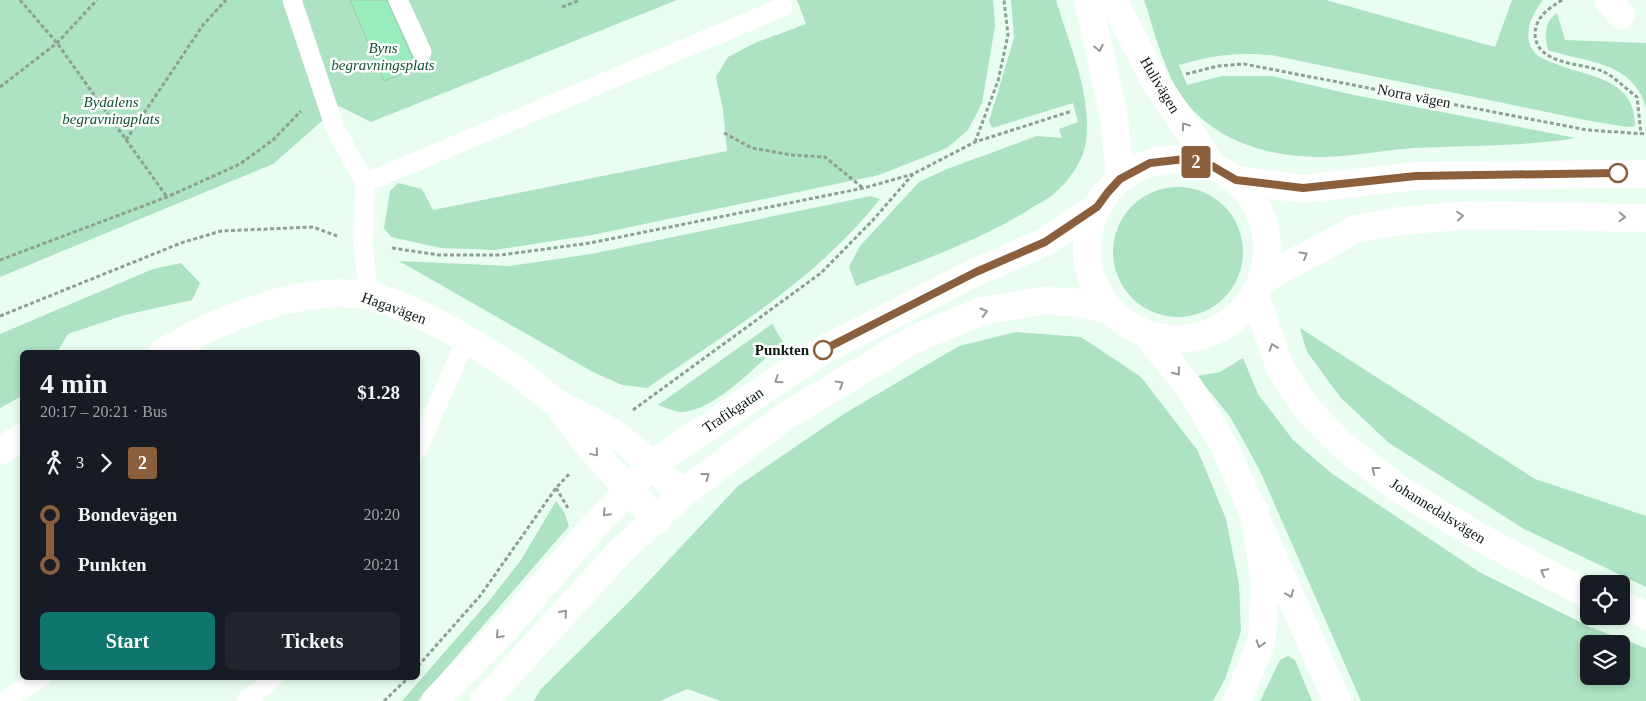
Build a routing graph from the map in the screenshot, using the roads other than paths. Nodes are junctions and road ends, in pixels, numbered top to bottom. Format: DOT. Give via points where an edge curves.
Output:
graph roads {
  1 [pos="292,0"];
  2 [pos="398,0"];
  3 [pos="1088,0"];
  4 [pos="1114,0"];
  5 [pos="783,7"];
  6 [pos="422,52"];
  7 [pos="1212,166"];
  8 [pos="1646,174"];
  9 [pos="1120,179"];
  10 [pos="1236,180"];
  11 [pos="365,183"];
  12 [pos="1097,207"];
  13 [pos="1646,218"];
  14 [pos="1259,288"];
  15 [pos="369,296"];
  16 [pos="1112,311"];
  17 [pos="1146,334"];
  18 [pos="466,339"];
  19 [pos="167,350"];
  20 [pos="20,438"];
  21 [pos="600,440"];
  22 [pos="420,444"];
  23 [pos="0,451"];
  24 [pos="652,465"];
  25 [pos="629,490"];
  26 [pos="682,494"];
  27 [pos="1254,509"];
  28 [pos="657,520"];
  29 [pos="1580,590"];
  30 [pos="1630,609"];
  31 [pos="1646,615"];
  32 [pos="38,680"];
  33 [pos="271,680"];
  34 [pos="4,701"];
  35 [pos="246,701"];
  36 [pos="435,701"];
  37 [pos="484,701"];
  38 [pos="1237,701"];
  39 [pos="1337,701"];
  1 -- 11 [label="lane" via="335,128"];
  2 -- 6 [label="lane"];
  3 -- 9 [label="main road, one-way" via="1114,117"];
  7 -- 4 [label="main road, Hulivägen, one-way" via="1157,85"];
  5 -- 11 [label="lane"];
  7 -- 9 [label="main road" via="1185,159 1168,159 1150,163"];
  7 -- 10 [label="main road"];
  8 -- 10 [label="main road" via="1416,176 1303,188"];
  9 -- 12 [label="main road"];
  10 -- 14 [label="main road" via="1252,198 1267,236 1267,263"];
  11 -- 15 [label="lane" via="363,244"];
  12 -- 16 [label="main road" via="1087,248 1092,278"];
  12 -- 24 [label="main road, Trafikgatan, one-way" via="1045,242 976,272 823,350"];
  14 -- 13 [label="main road, one-way" via="1356,229 1400,220 1471,216"];
  14 -- 17 [label="main road" via="1242,312 1214,332 1174,339"];
  29 -- 14 [label="main road, Johannedalsvägen, one-way" via="1402,491 1342,445 1307,409 1281,370"];
  15 -- 18 [label="main road, Hagavägen" via="412,312"];
  15 -- 19 [label="main road, Hagavägen" via="335,292 257,308"];
  16 -- 17 [label="main road"];
  26 -- 16 [label="main road, one-way" via="784,418 914,340 983,311 1041,301 1075,302"];
  17 -- 27 [label="main road, one-way" via="1189,387 1223,444"];
  18 -- 21 [label="main road, Hagavägen" via="519,373"];
  18 -- 22 [label="lane"];
  20 -- 23 [label="main road"];
  21 -- 24 [label="main road, Hagavägen"];
  21 -- 25 [label="main road, Hagavägen, one-way"];
  24 -- 25 [label="main road, Trafikgatan"];
  24 -- 26 [label="main road, Hagavägen"];
  25 -- 28 [label="main road, Hagavägen"];
  25 -- 36 [label="main road, Trafikgatan, one-way" via="504,630"];
  26 -- 28 [label="main road"];
  27 -- 38 [label="main road, one-way" via="1265,585 1262,640"];
  27 -- 39 [label="main road, one-way"];
  37 -- 28 [label="main road, one-way" via="618,554"];
  30 -- 31 [label="main road"];
  32 -- 34 [label="lane"];
  33 -- 35 [label="lane"];
}
